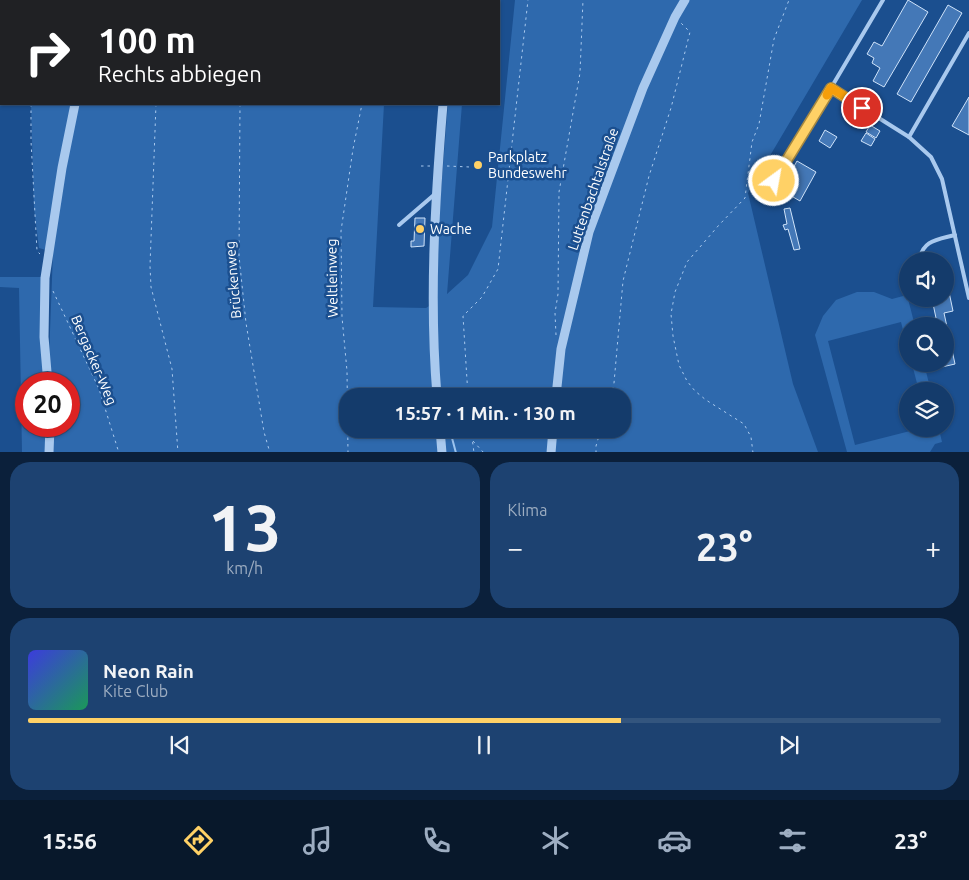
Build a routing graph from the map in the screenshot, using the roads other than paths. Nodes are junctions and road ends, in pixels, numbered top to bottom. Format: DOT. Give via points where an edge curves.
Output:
graph roads {
  1 [pos="685,0"];
  2 [pos="883,0"];
  3 [pos="969,33"];
  4 [pos="831,88"];
  5 [pos="75,105"];
  6 [pos="443,105"];
  7 [pos="909,137"];
  8 [pos="774,181"];
  9 [pos="435,194"];
  10 [pos="399,225"];
  11 [pos="954,235"];
  12 [pos="921,252"];
  13 [pos="969,298"];
  14 [pos="47,372"];
  15 [pos="436,388"];
  16 [pos="557,388"];
  17 [pos="50,437"];
  18 [pos="441,438"];
  19 [pos="552,438"];
  20 [pos="49,452"];
  21 [pos="442,452"];
  22 [pos="551,452"];
  1 -- 16 [label="street, Luttenbachtalstraße" via="643,88 589,232 561,349"];
  2 -- 4 [label="lane"];
  3 -- 7 [label="lane"];
  4 -- 7 [label="lane"];
  4 -- 8 [label="lane"];
  5 -- 14 [label="street" via="47,260 44,290"];
  6 -- 9 [label="street"];
  7 -- 11 [label="lane" via="931,157 942,179"];
  9 -- 10 [label="lane"];
  9 -- 15 [label="street"];
  11 -- 12 [label="lane" via="929,242"];
  11 -- 13 [label="lane"];
  17 -- 20 [label="street"];
  18 -- 21 [label="street"];
  19 -- 22 [label="street"];
}
